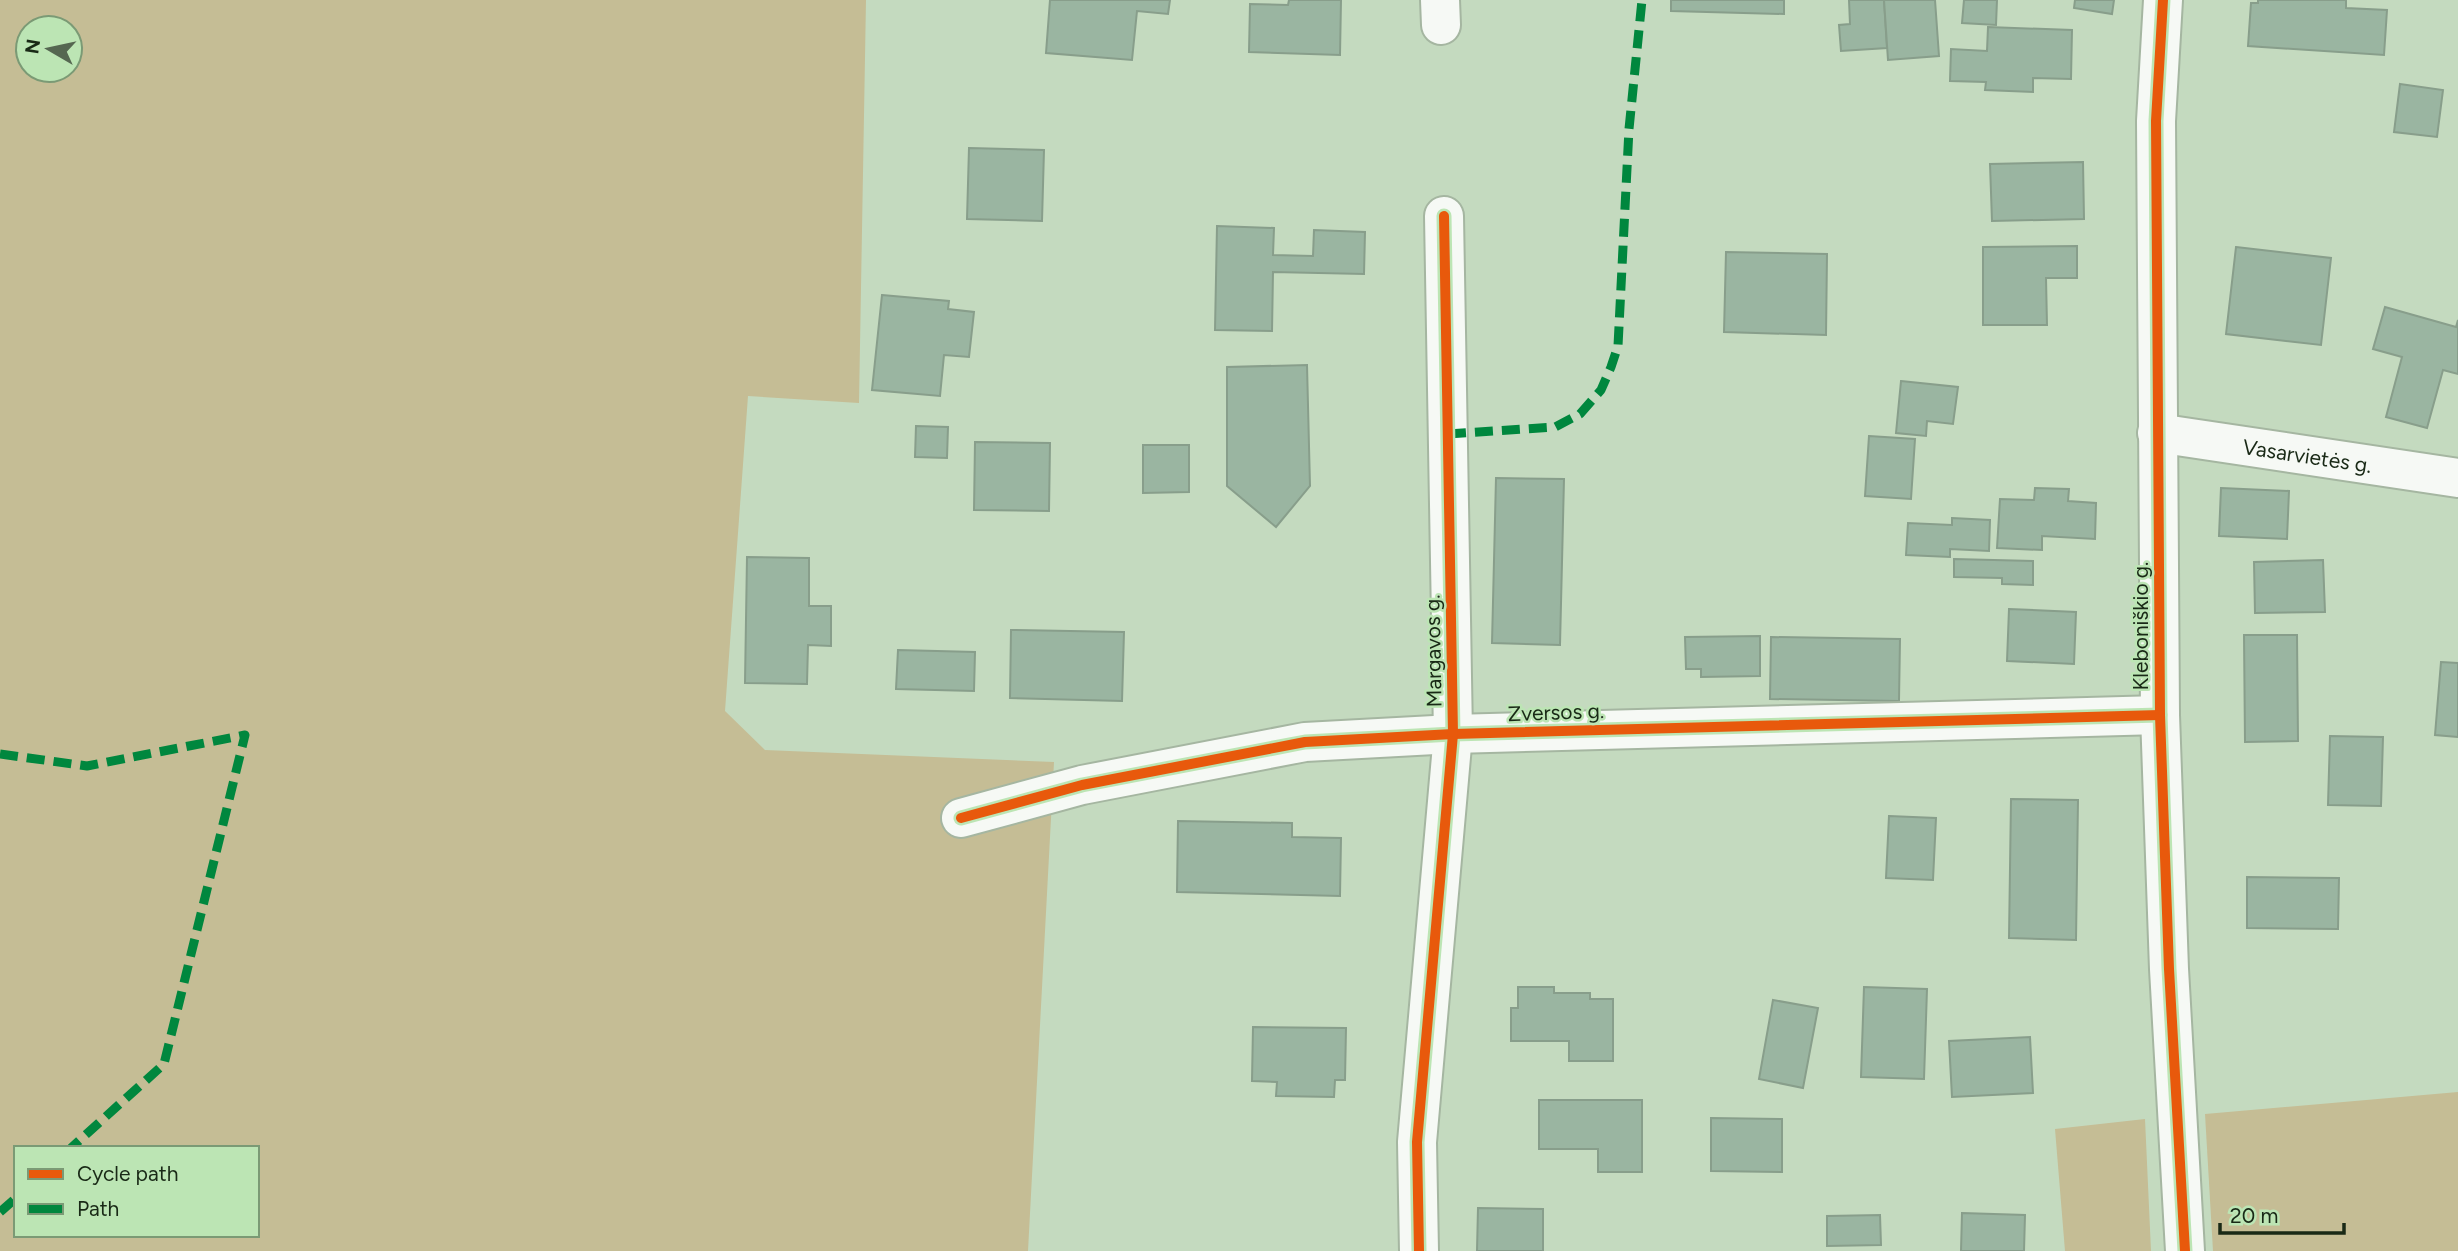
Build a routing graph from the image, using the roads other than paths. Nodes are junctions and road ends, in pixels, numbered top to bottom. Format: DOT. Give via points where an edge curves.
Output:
graph roads {
  1 [pos="2163,0"];
  2 [pos="1444,216"];
  3 [pos="2157,433"];
  4 [pos="2458,478"];
  5 [pos="2160,715"];
  6 [pos="1453,734"];
  7 [pos="961,818"];
  8 [pos="1419,1251"];
  9 [pos="2185,1251"];
  1 -- 3 [label="street, Kleboniškio g." via="2157,121"];
  2 -- 6 [label="street, Margavos g."];
  3 -- 4 [label="street, Vasarvietės g."];
  3 -- 5 [label="street, Kleboniškio g."];
  5 -- 6 [label="street, Zversos g."];
  5 -- 9 [label="street, Kleboniškio g."];
  6 -- 7 [label="street, Zversos g." via="1305,742 1082,785"];
  6 -- 8 [label="street, Margavos g." via="1417,1142"];
}
